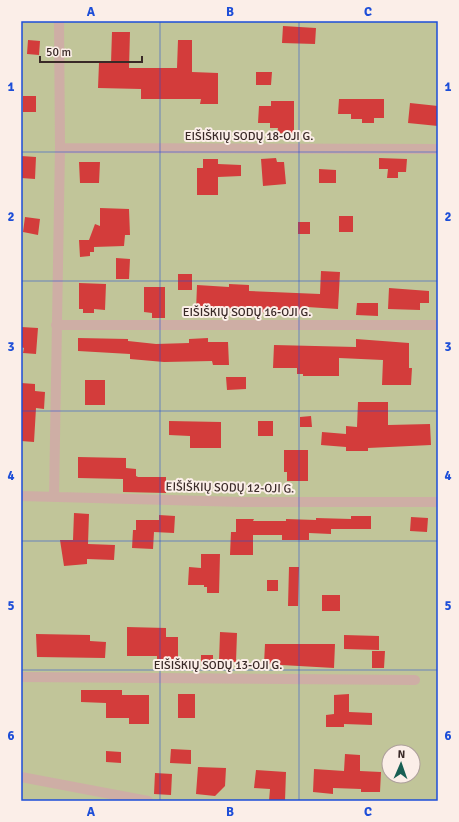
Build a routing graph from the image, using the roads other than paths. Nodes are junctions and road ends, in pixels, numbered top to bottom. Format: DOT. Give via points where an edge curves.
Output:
graph roads {
  1 [pos="59,21"];
  2 [pos="60,148"];
  3 [pos="438,149"];
  4 [pos="56,325"];
  5 [pos="438,325"];
  6 [pos="21,496"];
  7 [pos="54,496"];
  8 [pos="438,502"];
  9 [pos="21,677"];
  10 [pos="415,680"];
  11 [pos="21,777"];
  12 [pos="148,801"];
  1 -- 2 [label="street"];
  2 -- 3 [label="street, EIŠIŠKIŲ SODŲ 18-OJI G."];
  2 -- 4 [label="street"];
  4 -- 5 [label="street, EIŠIŠKIŲ SODŲ 16-OJI G."];
  4 -- 7 [label="street"];
  6 -- 7 [label="street, EIŠIŠKIŲ SODŲ 12-OJI G."];
  7 -- 8 [label="street, EIŠIŠKIŲ SODŲ 12-OJI G." via="242,502"];
  9 -- 10 [label="street, EIŠIŠKIŲ SODŲ 13-OJI G."];
  11 -- 12 [label="street"];
}
